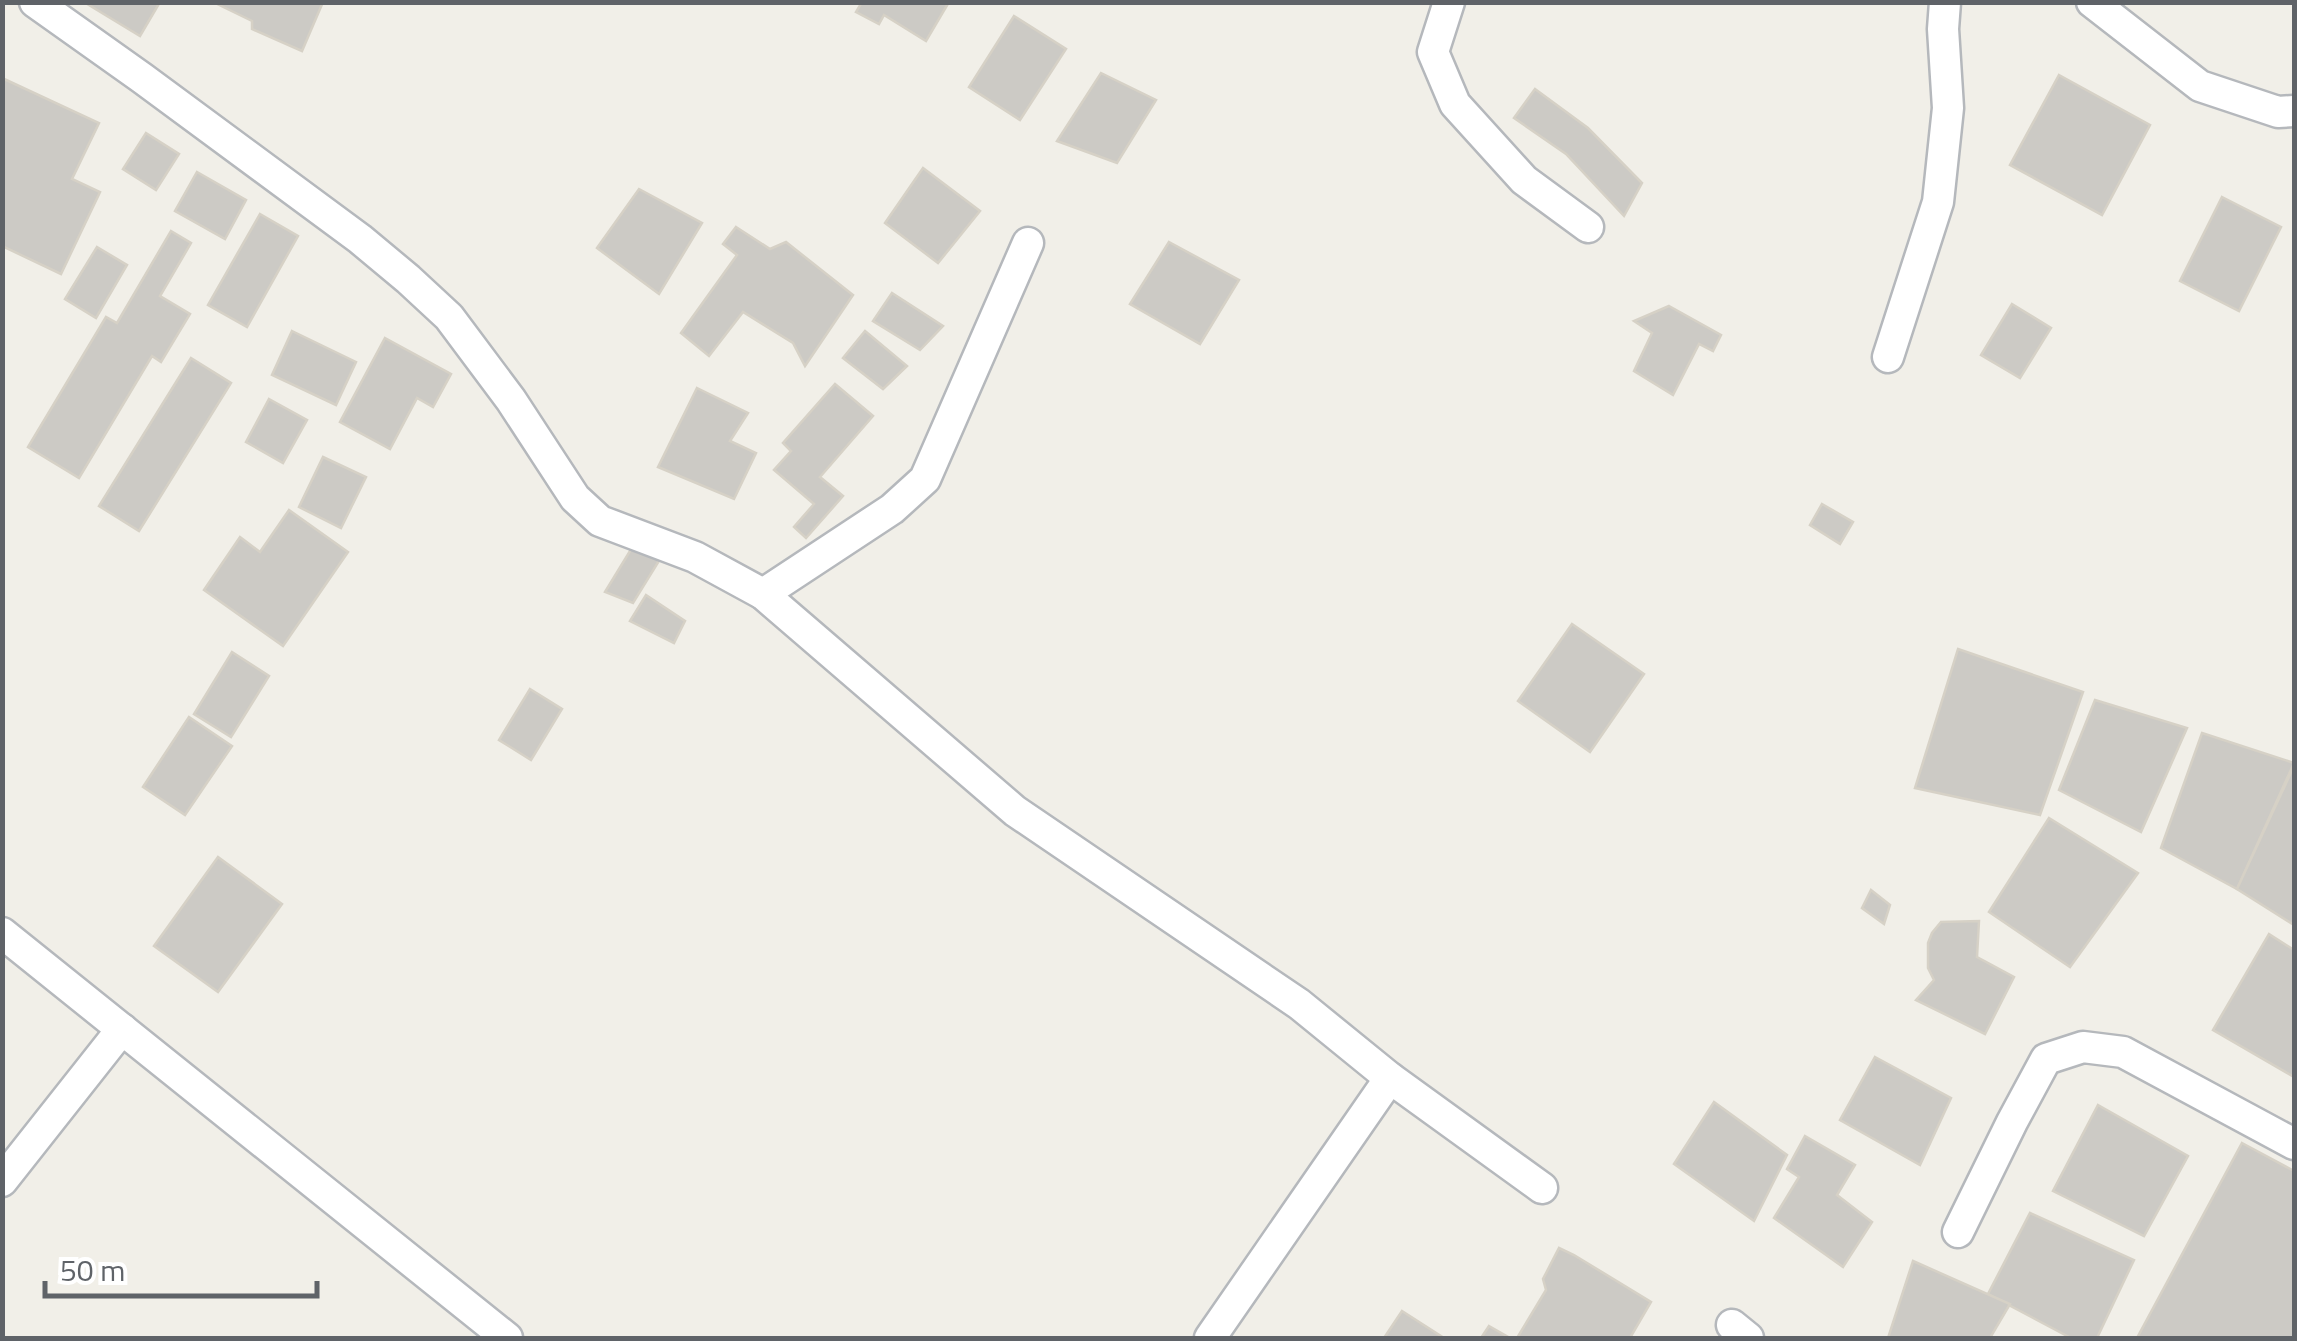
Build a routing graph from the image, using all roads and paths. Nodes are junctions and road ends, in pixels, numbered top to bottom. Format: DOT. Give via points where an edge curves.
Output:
graph roads {
  1 [pos="34,2"];
  2 [pos="1449,2"];
  3 [pos="1945,2"];
  4 [pos="2092,2"];
  5 [pos="2294,112"];
  6 [pos="1588,226"];
  7 [pos="1028,243"];
  8 [pos="1888,357"];
  9 [pos="762,594"];
  10 [pos="2,933"];
  11 [pos="122,1029"];
  12 [pos="1390,1078"];
  13 [pos="2294,1144"];
  14 [pos="2,1181"];
  15 [pos="1542,1188"];
  16 [pos="1958,1232"];
  17 [pos="506,1338"];
  18 [pos="1210,1338"];
  1 -- 9 [label="street" via="408,278 449,317 575,498 600,521"];
  2 -- 6 [label="street" via="1433,52 1455,104 1524,180"];
  3 -- 8 [label="street" via="1948,108 1938,202"];
  4 -- 5 [label="street" via="2200,86"];
  7 -- 9 [label="street" via="924,480 892,509"];
  9 -- 12 [label="street" via="1016,810 1299,1004"];
  10 -- 11 [label="street"];
  11 -- 14 [label="street"];
  11 -- 17 [label="street"];
  12 -- 15 [label="street"];
  12 -- 18 [label="street"];
  13 -- 16 [label="street" via="2123,1052 2083,1047 2046,1058"];
}
